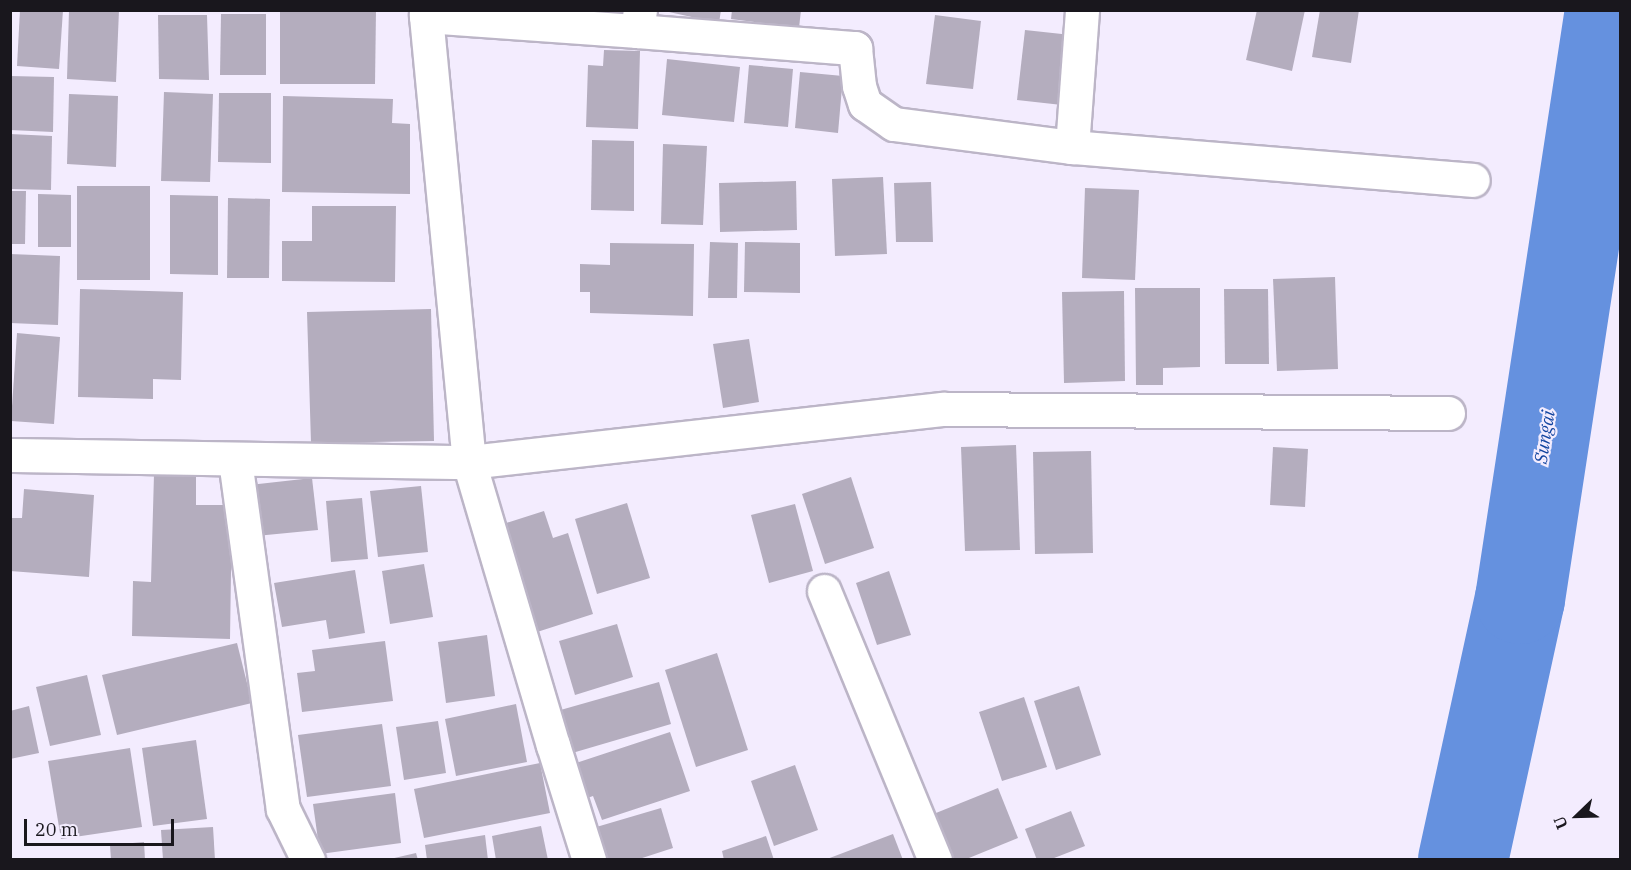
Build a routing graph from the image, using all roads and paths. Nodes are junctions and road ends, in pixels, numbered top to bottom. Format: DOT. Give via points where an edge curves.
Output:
graph roads {
  1 [pos="1082,10"];
  2 [pos="426,13"];
  3 [pos="639,21"];
  4 [pos="1072,147"];
  5 [pos="1473,180"];
  6 [pos="1448,413"];
  7 [pos="10,455"];
  8 [pos="235,460"];
  9 [pos="469,462"];
  10 [pos="824,591"];
  11 [pos="308,860"];
  12 [pos="589,860"];
  13 [pos="935,860"];
  1 -- 4 [label="street"];
  2 -- 3 [label="street"];
  2 -- 9 [label="street"];
  3 -- 4 [label="street" via="855,48 858,86 865,104 894,124"];
  4 -- 5 [label="street"];
  6 -- 9 [label="street" via="943,408"];
  7 -- 8 [label="street"];
  8 -- 9 [label="street"];
  8 -- 11 [label="street" via="283,809"];
  9 -- 12 [label="street"];
  10 -- 13 [label="street"];
}
